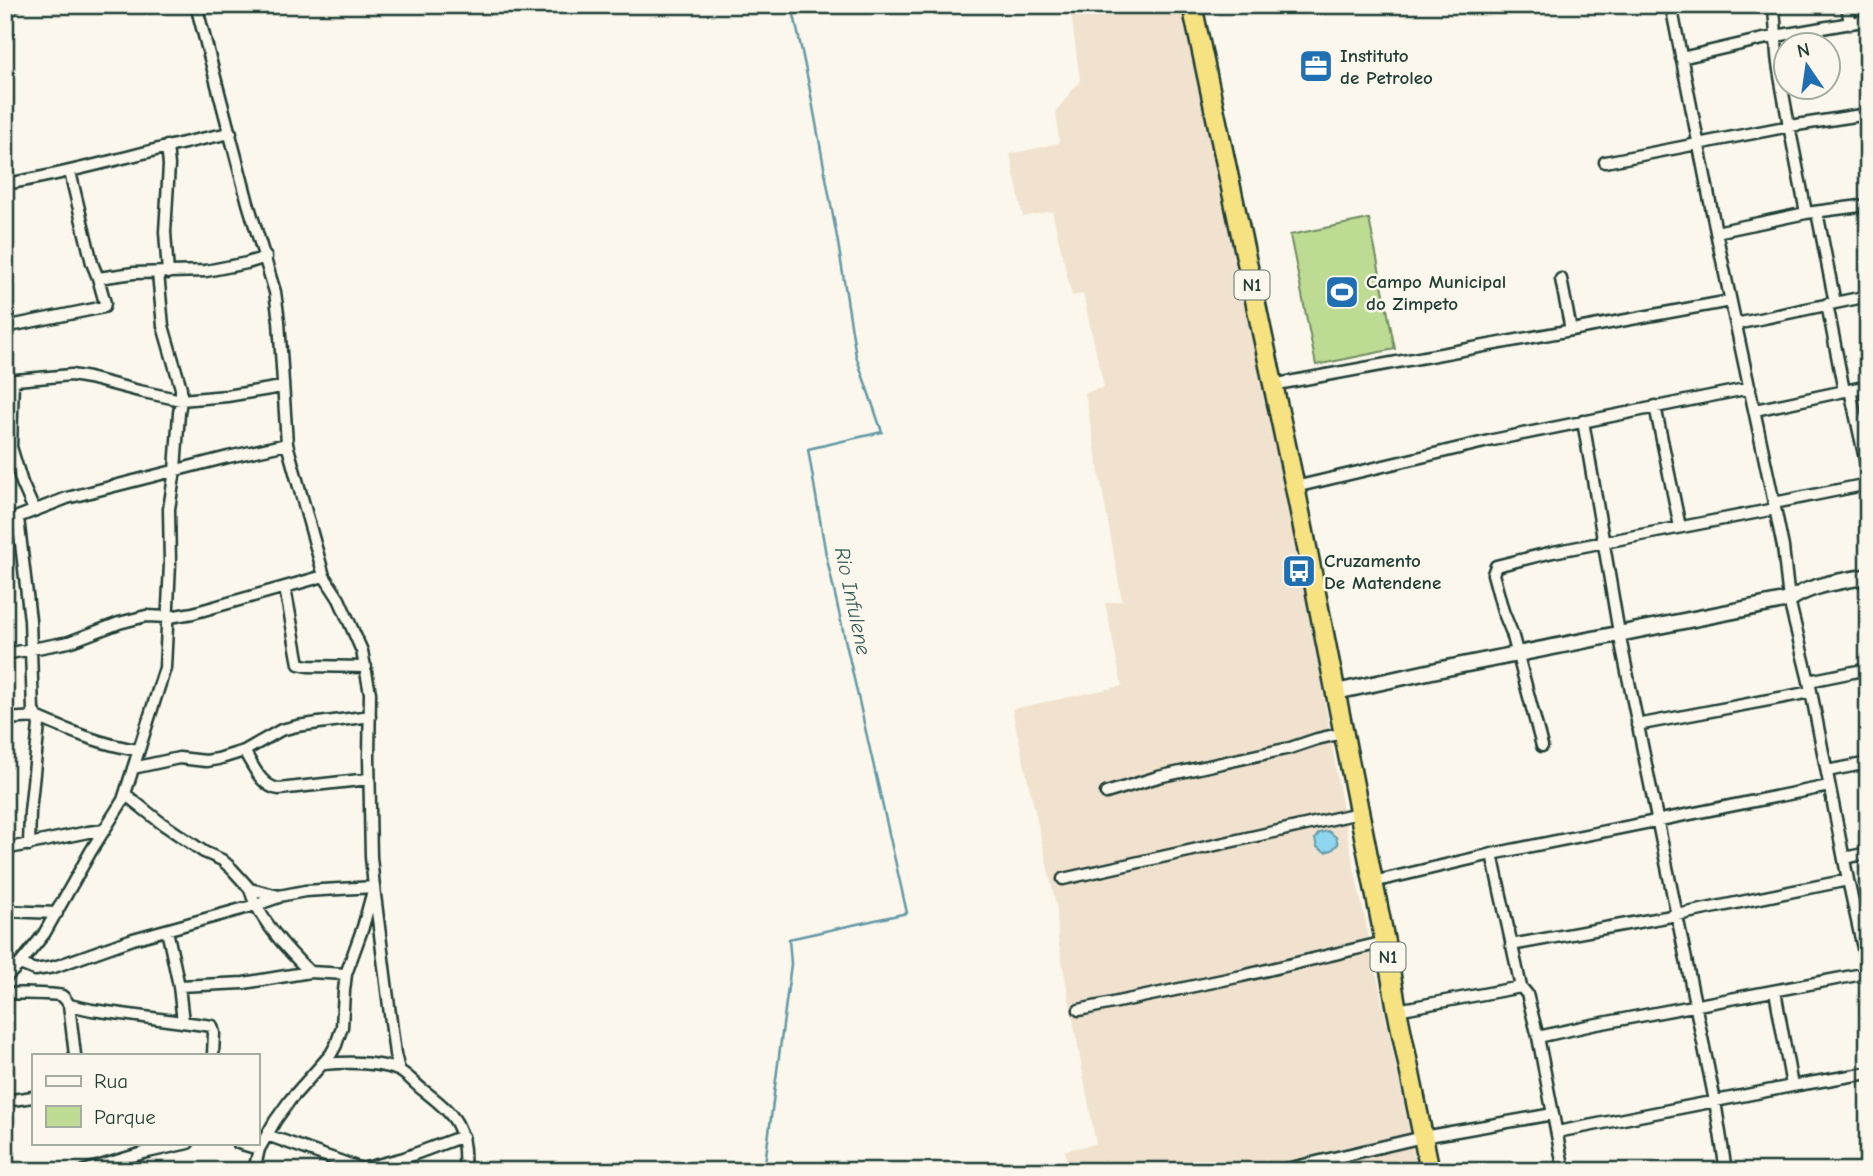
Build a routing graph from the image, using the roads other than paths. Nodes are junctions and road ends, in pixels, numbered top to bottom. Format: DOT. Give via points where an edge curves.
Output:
graph roads {
  1 [pos="16,5"];
  2 [pos="197,5"];
  3 [pos="1192,5"];
  4 [pos="1671,5"];
  5 [pos="1773,5"];
  6 [pos="1847,5"];
  7 [pos="5,8"];
  8 [pos="1868,20"];
  9 [pos="1850,23"];
  10 [pos="1776,32"];
  11 [pos="1799,32"];
  12 [pos="1772,37"];
  13 [pos="1681,58"];
  14 [pos="1785,102"];
  15 [pos="1868,114"];
  16 [pos="1790,126"];
  17 [pos="231,133"];
  18 [pos="1698,143"];
  19 [pos="167,146"];
  20 [pos="1605,162"];
  21 [pos="70,172"];
  22 [pos="5,184"];
  23 [pos="1868,205"];
  24 [pos="1812,213"];
  25 [pos="1716,232"];
  26 [pos="266,257"];
  27 [pos="163,273"];
  28 [pos="98,278"];
  29 [pos="1561,279"];
  30 [pos="1868,296"];
  31 [pos="1730,302"];
  32 [pos="1831,304"];
  33 [pos="1735,324"];
  34 [pos="5,327"];
  35 [pos="1571,330"];
  36 [pos="9,380"];
  37 [pos="1272,385"];
  38 [pos="1868,386"];
  39 [pos="282,387"];
  40 [pos="1750,387"];
  41 [pos="1847,390"];
  42 [pos="181,400"];
  43 [pos="1655,406"];
  44 [pos="1755,410"];
  45 [pos="1583,421"];
  46 [pos="287,444"];
  47 [pos="175,470"];
  48 [pos="1868,473"];
  49 [pos="1867,482"];
  50 [pos="1295,487"];
  51 [pos="1868,494"];
  52 [pos="1775,506"];
  53 [pos="34,510"];
  54 [pos="19,518"];
  55 [pos="5,522"];
  56 [pos="1680,527"];
  57 [pos="1605,542"];
  58 [pos="324,576"];
  59 [pos="1868,576"];
  60 [pos="285,588"];
  61 [pos="1789,600"];
  62 [pos="169,617"];
  63 [pos="1619,633"];
  64 [pos="30,650"];
  65 [pos="5,654"];
  66 [pos="1517,654"];
  67 [pos="366,667"];
  68 [pos="1868,669"];
  69 [pos="1810,687"];
  70 [pos="1336,692"];
  71 [pos="370,716"];
  72 [pos="37,717"];
  73 [pos="5,719"];
  74 [pos="1637,725"];
  75 [pos="1343,733"];
  76 [pos="1542,746"];
  77 [pos="138,750"];
  78 [pos="244,751"];
  79 [pos="1868,764"];
  80 [pos="133,768"];
  81 [pos="1827,771"];
  82 [pos="369,779"];
  83 [pos="1829,786"];
  84 [pos="1107,793"];
  85 [pos="125,794"];
  86 [pos="1359,813"];
  87 [pos="1658,821"];
  88 [pos="105,830"];
  89 [pos="29,845"];
  90 [pos="5,849"];
  91 [pos="1868,853"];
  92 [pos="1492,854"];
  93 [pos="1844,858"];
  94 [pos="1063,878"];
  95 [pos="1848,880"];
  96 [pos="1373,882"];
  97 [pos="374,887"];
  98 [pos="250,889"];
  99 [pos="279,896"];
  100 [pos="256,905"];
  101 [pos="5,911"];
  102 [pos="57,913"];
  103 [pos="1677,915"];
  104 [pos="167,930"];
  105 [pos="1385,942"];
  106 [pos="1511,946"];
  107 [pos="1865,951"];
  108 [pos="20,964"];
  109 [pos="310,972"];
  110 [pos="1868,972"];
  111 [pos="346,974"];
  112 [pos="5,978"];
  113 [pos="179,986"];
  114 [pos="1521,987"];
  115 [pos="1775,990"];
  116 [pos="5,993"];
  117 [pos="69,1005"];
  118 [pos="1696,1006"];
  119 [pos="1079,1010"];
  120 [pos="1396,1010"];
  121 [pos="183,1022"];
  122 [pos="1538,1037"];
  123 [pos="75,1054"];
  124 [pos="214,1054"];
  125 [pos="323,1064"];
  126 [pos="400,1070"];
  127 [pos="1868,1073"];
  128 [pos="1793,1086"];
  129 [pos="32,1097"];
  130 [pos="5,1101"];
  131 [pos="1715,1101"];
  132 [pos="1553,1114"];
  133 [pos="1557,1132"];
  134 [pos="267,1135"];
  135 [pos="463,1136"];
  136 [pos="1423,1137"];
  137 [pos="184,1144"];
  138 [pos="242,1144"];
  139 [pos="259,1149"];
  140 [pos="5,1150"];
  141 [pos="359,1170"];
  142 [pos="10,1171"];
  143 [pos="84,1171"];
  144 [pos="254,1171"];
  145 [pos="464,1171"];
  146 [pos="1278,1171"];
  147 [pos="1430,1171"];
  148 [pos="1564,1171"];
  149 [pos="1726,1171"];
  1 -- 7 [label="street"];
  2 -- 17 [label="street"];
  3 -- 37 [label="highway, N1"];
  4 -- 13 [label="street"];
  5 -- 10 [label="street"];
  6 -- 9 [label="street"];
  8 -- 9 [label="street"];
  9 -- 11 [label="street"];
  12 -- 13 [label="street"];
  13 -- 18 [label="street"];
  14 -- 16 [label="street"];
  15 -- 16 [label="street"];
  16 -- 18 [label="street"];
  16 -- 24 [label="street"];
  17 -- 19 [label="street"];
  17 -- 26 [label="street"];
  18 -- 20 [label="street"];
  18 -- 25 [label="street"];
  19 -- 21 [label="street"];
  19 -- 27 [label="street"];
  21 -- 22 [label="street"];
  21 -- 28 [label="street"];
  23 -- 24 [label="street"];
  24 -- 25 [label="street"];
  24 -- 32 [label="street"];
  25 -- 31 [label="street"];
  26 -- 27 [label="street" via="206,271"];
  26 -- 39 [label="street" via="279,321"];
  27 -- 28 [label="street"];
  27 -- 42 [label="street" via="163,326"];
  28 -- 34 [label="street" via="104,307"];
  29 -- 35 [label="street"];
  30 -- 32 [label="street"];
  31 -- 33 [label="street"];
  31 -- 35 [label="street"];
  32 -- 33 [label="street"];
  32 -- 41 [label="street"];
  33 -- 40 [label="street"];
  35 -- 37 [label="street"];
  36 -- 42 [label="street" via="71,375"];
  36 -- 53 [label="street" via="11,447"];
  37 -- 50 [label="highway, N1"];
  38 -- 41 [label="street"];
  39 -- 42 [label="street"];
  39 -- 46 [label="street"];
  40 -- 43 [label="street"];
  40 -- 44 [label="street"];
  41 -- 44 [label="street"];
  41 -- 48 [label="street"];
  42 -- 47 [label="street"];
  43 -- 45 [label="street"];
  43 -- 56 [label="street"];
  44 -- 52 [label="street"];
  45 -- 50 [label="street"];
  45 -- 57 [label="street"];
  46 -- 47 [label="street"];
  46 -- 58 [label="street"];
  47 -- 53 [label="street"];
  47 -- 62 [label="street" via="169,509"];
  49 -- 51 [label="street"];
  49 -- 52 [label="street"];
  50 -- 70 [label="highway, N1"];
  52 -- 56 [label="street"];
  52 -- 61 [label="street"];
  53 -- 54 [label="street"];
  54 -- 55 [label="street"];
  54 -- 64 [label="street"];
  56 -- 57 [label="street"];
  57 -- 63 [label="street"];
  57 -- 66 [label="street" via="1496,566 1493,574"];
  58 -- 60 [label="street"];
  58 -- 67 [label="street" via="354,631"];
  59 -- 61 [label="street" via="1802,591"];
  60 -- 62 [label="street"];
  60 -- 67 [label="street" via="299,664"];
  61 -- 63 [label="street"];
  61 -- 69 [label="street"];
  62 -- 64 [label="street" via="146,616"];
  62 -- 77 [label="street" via="165,668"];
  63 -- 66 [label="street"];
  63 -- 74 [label="street"];
  64 -- 65 [label="street"];
  64 -- 72 [label="street" via="32,704"];
  66 -- 70 [label="street"];
  66 -- 76 [label="street"];
  67 -- 71 [label="street"];
  68 -- 69 [label="street"];
  69 -- 74 [label="street"];
  69 -- 81 [label="street"];
  70 -- 75 [label="highway, N1"];
  71 -- 78 [label="street" via="281,730"];
  71 -- 82 [label="street"];
  72 -- 73 [label="street"];
  72 -- 77 [label="street" via="92,739"];
  72 -- 89 [label="street"];
  74 -- 87 [label="street"];
  75 -- 84 [label="street"];
  75 -- 86 [label="highway, N1"];
  77 -- 80 [label="street"];
  78 -- 80 [label="street" via="206,761 180,758"];
  78 -- 82 [label="street" via="271,788"];
  79 -- 81 [label="street"];
  80 -- 85 [label="street"];
  81 -- 83 [label="street"];
  82 -- 97 [label="street"];
  83 -- 87 [label="street"];
  83 -- 93 [label="street"];
  85 -- 88 [label="street"];
  85 -- 98 [label="street" via="204,852 222,860"];
  86 -- 94 [label="street"];
  86 -- 96 [label="highway, N1"];
  87 -- 92 [label="street"];
  87 -- 103 [label="street"];
  88 -- 89 [label="street"];
  88 -- 102 [label="street"];
  89 -- 90 [label="street"];
  91 -- 93 [label="street"];
  92 -- 96 [label="street"];
  92 -- 106 [label="street"];
  93 -- 95 [label="street"];
  95 -- 103 [label="street"];
  95 -- 107 [label="street"];
  96 -- 105 [label="highway, N1"];
  97 -- 99 [label="street"];
  97 -- 111 [label="street"];
  97 -- 126 [label="street"];
  98 -- 99 [label="street"];
  98 -- 100 [label="street"];
  99 -- 100 [label="street"];
  100 -- 104 [label="street"];
  100 -- 109 [label="street" via="281,942"];
  101 -- 102 [label="street"];
  102 -- 108 [label="street"];
  103 -- 106 [label="street"];
  103 -- 118 [label="street"];
  104 -- 108 [label="street" via="54,967 35,970"];
  104 -- 113 [label="street"];
  105 -- 119 [label="street"];
  105 -- 120 [label="highway, N1"];
  106 -- 114 [label="street"];
  107 -- 110 [label="street"];
  108 -- 112 [label="street"];
  109 -- 111 [label="street"];
  109 -- 113 [label="street" via="244,983"];
  110 -- 115 [label="street"];
  111 -- 125 [label="street" via="342,1027"];
  113 -- 121 [label="street"];
  114 -- 120 [label="street"];
  114 -- 122 [label="street"];
  115 -- 118 [label="street"];
  115 -- 128 [label="street"];
  116 -- 117 [label="street" via="55,994"];
  117 -- 121 [label="street"];
  117 -- 123 [label="street"];
  118 -- 122 [label="street"];
  118 -- 131 [label="street"];
  120 -- 136 [label="highway, N1"];
  121 -- 124 [label="street" via="212,1026"];
  122 -- 132 [label="street"];
  125 -- 126 [label="street"];
  125 -- 134 [label="street" via="290,1100"];
  126 -- 135 [label="street" via="444,1107"];
  127 -- 128 [label="street"];
  128 -- 131 [label="street"];
  129 -- 130 [label="street"];
  131 -- 133 [label="street"];
  131 -- 149 [label="street"];
  132 -- 133 [label="street"];
  132 -- 136 [label="street"];
  133 -- 148 [label="street"];
  134 -- 139 [label="street"];
  134 -- 141 [label="street"];
  135 -- 141 [label="street"];
  135 -- 145 [label="street"];
  136 -- 146 [label="street"];
  136 -- 147 [label="highway, N1"];
  137 -- 143 [label="street"];
  138 -- 139 [label="street"];
  139 -- 144 [label="street"];
  140 -- 142 [label="street"];
}
